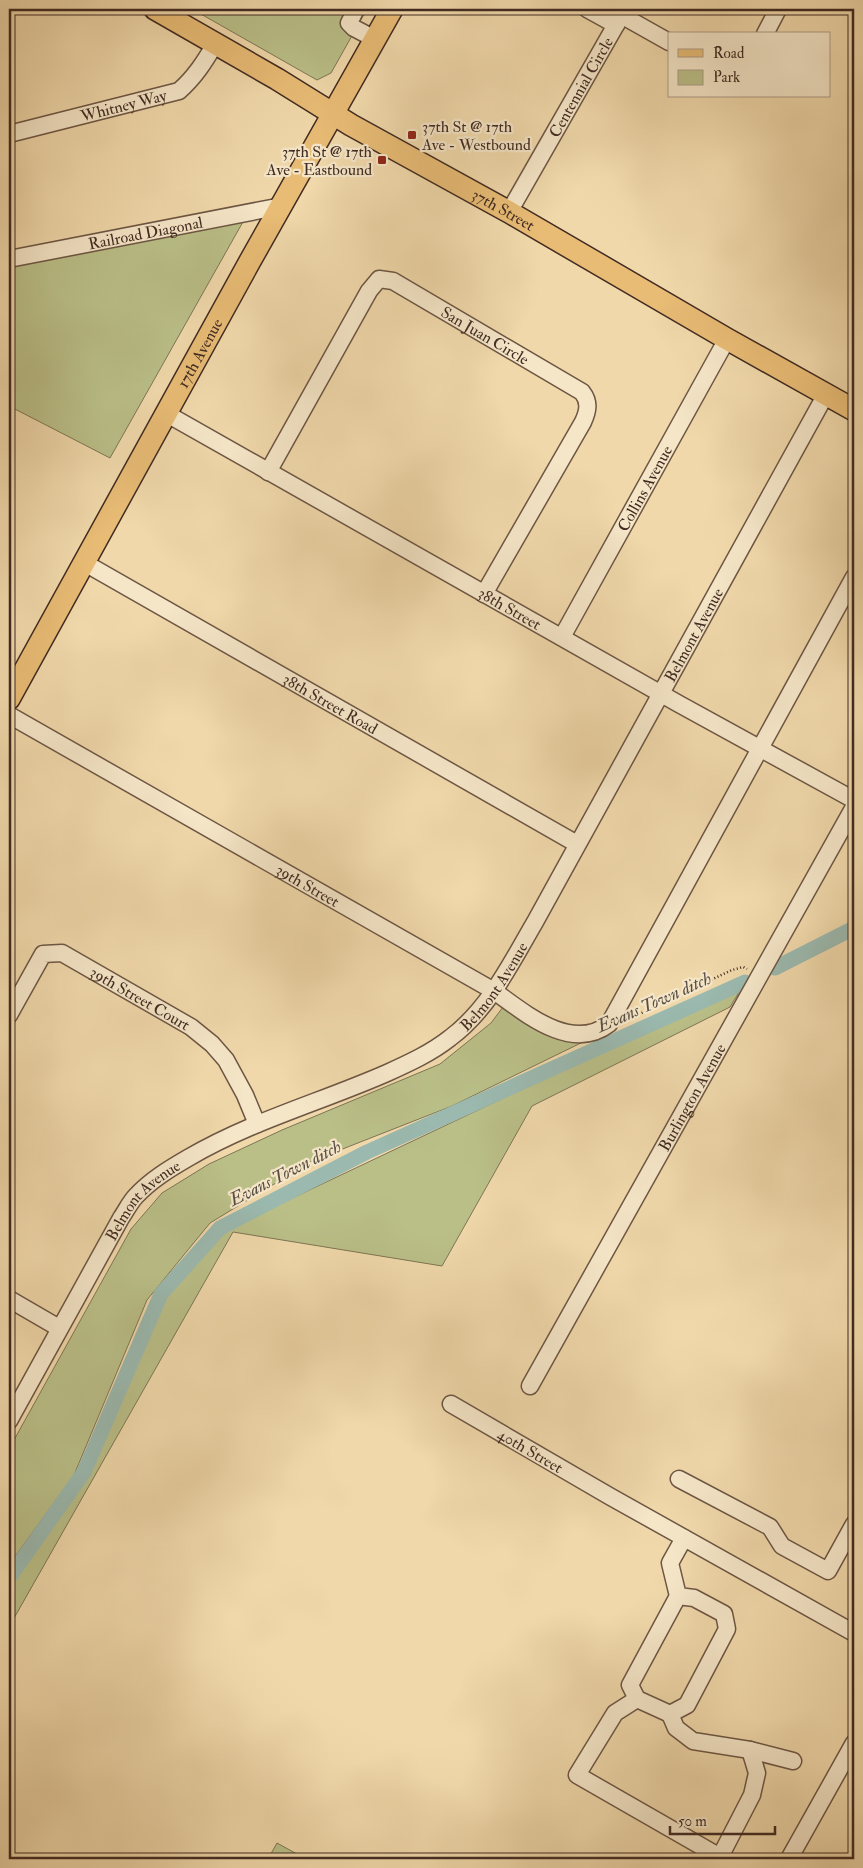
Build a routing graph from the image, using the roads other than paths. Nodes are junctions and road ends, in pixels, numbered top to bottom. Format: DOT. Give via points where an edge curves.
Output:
graph roads {
  1 [pos="155,9"];
  2 [pos="356,9"];
  3 [pos="392,9"];
  4 [pos="587,9"];
  5 [pos="778,9"];
  6 [pos="621,16"];
  7 [pos="766,32"];
  8 [pos="375,39"];
  9 [pos="668,41"];
  10 [pos="215,44"];
  11 [pos="334,114"];
  12 [pos="9,134"];
  13 [pos="282,206"];
  14 [pos="509,212"];
  15 [pos="9,259"];
  16 [pos="727,339"];
  17 [pos="826,394"];
  18 [pos="854,410"];
  19 [pos="166,414"];
  20 [pos="268,472"];
  21 [pos="83,562"];
  22 [pos="854,577"];
  23 [pos="484,594"];
  24 [pos="562,637"];
  25 [pos="660,693"];
  26 [pos="9,699"];
  27 [pos="9,714"];
  28 [pos="759,748"];
  29 [pos="854,800"];
  30 [pos="854,807"];
  31 [pos="577,844"];
  32 [pos="494,991"];
  33 [pos="9,1015"];
  34 [pos="257,1124"];
  35 [pos="9,1299"];
  36 [pos="59,1328"];
  37 [pos="530,1386"];
  38 [pos="451,1404"];
  39 [pos="9,1421"];
  40 [pos="679,1479"];
  41 [pos="854,1524"];
  42 [pos="684,1538"];
  43 [pos="678,1596"];
  44 [pos="854,1634"];
  45 [pos="637,1699"];
  46 [pos="670,1714"];
  47 [pos="854,1743"];
  48 [pos="750,1750"];
  49 [pos="793,1762"];
  50 [pos="789,1859"];
  1 -- 10 [label="main road, 37th Street"];
  2 -- 8 [label="street" via="349,23"];
  3 -- 8 [label="main road, 17th Avenue"];
  4 -- 6 [label="street"];
  5 -- 7 [label="street"];
  6 -- 9 [label="street"];
  6 -- 14 [label="street, Centennial Circle"];
  8 -- 11 [label="main road, 17th Avenue"];
  10 -- 11 [label="main road, 37th Street"];
  10 -- 12 [label="street, Whitney Way" via="202,66 179,91"];
  11 -- 13 [label="main road, 17th Avenue"];
  11 -- 14 [label="main road, 37th Street"];
  13 -- 15 [label="street, Railroad Diagonal"];
  13 -- 19 [label="main road, 17th Avenue"];
  14 -- 16 [label="main road, 37th Street"];
  16 -- 17 [label="main road, 37th Street"];
  16 -- 24 [label="street, Collins Avenue"];
  17 -- 18 [label="main road, 37th Street"];
  17 -- 25 [label="street, Belmont Avenue"];
  19 -- 20 [label="street, 38th Street"];
  19 -- 21 [label="main road, 17th Avenue"];
  20 -- 23 [label="street, 38th Street"];
  20 -- 23 [label="street, San Juan Circle" via="369,291 379,279 393,281 582,392 587,398 588,412 583,422"];
  21 -- 26 [label="main road, 17th Avenue"];
  21 -- 31 [label="street, 38th Street Road"];
  22 -- 28 [label="street"];
  23 -- 24 [label="street, 38th Street"];
  24 -- 25 [label="street, 38th Street"];
  25 -- 28 [label="street, 38th Street"];
  25 -- 31 [label="street, Belmont Avenue"];
  27 -- 32 [label="street, 39th Street"];
  28 -- 29 [label="street, 38th Street"];
  28 -- 32 [label="street, 39th Street" via="608,1024 590,1034 557,1031 530,1017"];
  30 -- 37 [label="street, Burlington Avenue"];
  31 -- 32 [label="street, Belmont Avenue"];
  32 -- 34 [label="street, Belmont Avenue" via="450,1039 415,1060"];
  33 -- 34 [label="street, 39th Street Court" via="43,954 62,953 191,1027 212,1044 226,1060"];
  34 -- 36 [label="street, Belmont Avenue" via="208,1146 162,1173 136,1196"];
  35 -- 36 [label="street"];
  36 -- 39 [label="street, Belmont Avenue"];
  38 -- 42 [label="street, 40th Street"];
  40 -- 41 [label="street" via="770,1527 782,1546 828,1571"];
  42 -- 43 [label="street" via="670,1563"];
  42 -- 44 [label="street, 40th Street"];
  43 -- 45 [label="street" via="630,1684"];
  43 -- 46 [label="street" via="694,1598 724,1614 727,1629 687,1704"];
  45 -- 46 [label="street"];
  45 -- 48 [label="street" via="615,1712 577,1775 720,1857 752,1795 757,1773"];
  46 -- 48 [label="street" via="676,1728 693,1741"];
  47 -- 50 [label="street"];
  48 -- 49 [label="street"];
}
